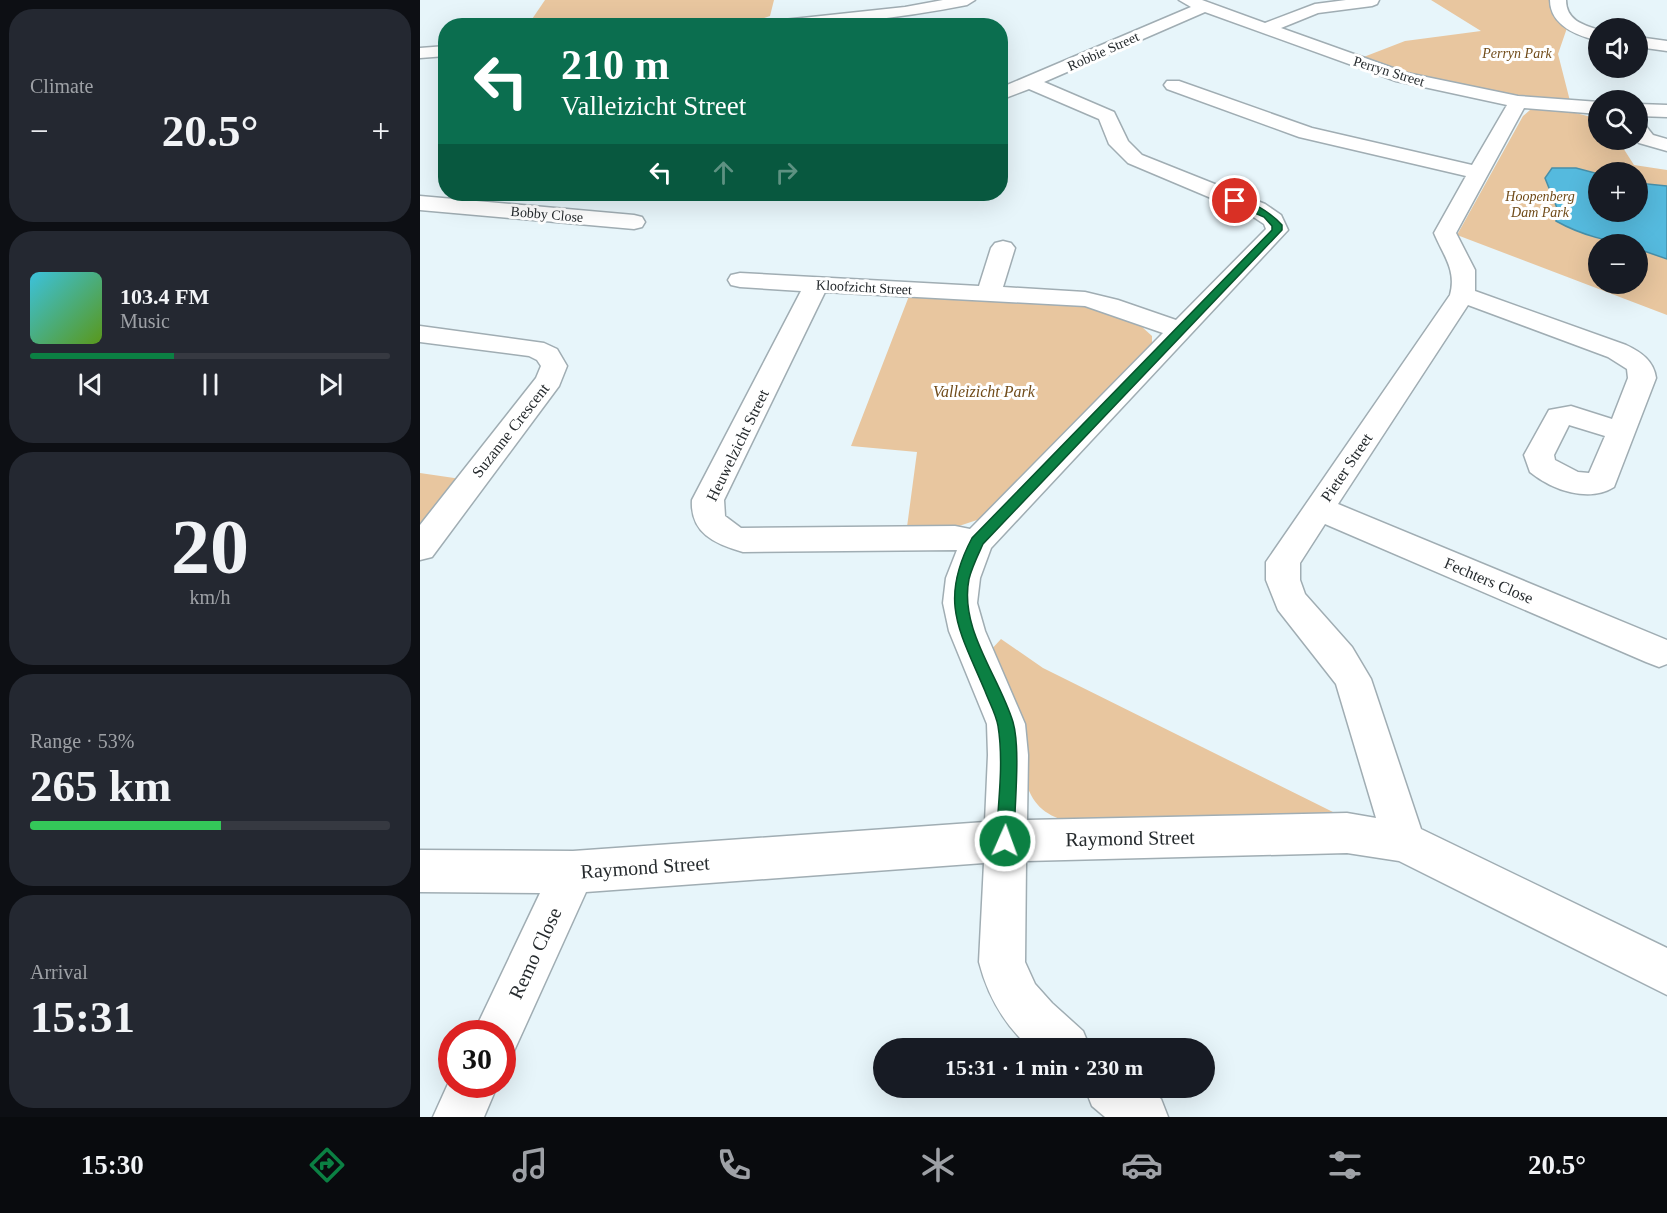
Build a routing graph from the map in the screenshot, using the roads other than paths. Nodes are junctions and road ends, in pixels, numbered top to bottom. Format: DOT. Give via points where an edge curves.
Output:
graph roads {
  1 [pos="967,0"];
  2 [pos="1187,0"];
  3 [pos="1558,0"];
  4 [pos="1372,1"];
  5 [pos="1206,6"];
  6 [pos="783,18"];
  7 [pos="1266,28"];
  8 [pos="1588,33"];
  9 [pos="1648,43"];
  10 [pos="1667,46"];
  11 [pos="438,52"];
  12 [pos="420,53"];
  13 [pos="1030,83"];
  14 [pos="1173,85"];
  15 [pos="1008,92"];
  16 [pos="1518,102"];
  17 [pos="1588,107"];
  18 [pos="1648,110"];
  19 [pos="1667,111"];
  20 [pos="1648,140"];
  21 [pos="1667,145"];
  22 [pos="1478,173"];
  23 [pos="438,191"];
  24 [pos="421,204"];
  25 [pos="634,222"];
  26 [pos="1003,248"];
  27 [pos="740,280"];
  28 [pos="816,285"];
  29 [pos="989,293"];
  30 [pos="1462,294"];
  31 [pos="1182,331"];
  32 [pos="420,334"];
  33 [pos="1636,362"];
  34 [pos="1667,373"];
  35 [pos="1622,432"];
  36 [pos="1318,507"];
  37 [pos="977,542"];
  38 [pos="420,548"];
  39 [pos="1659,652"];
  40 [pos="1005,841"];
  41 [pos="1404,842"];
  42 [pos="420,871"];
  43 [pos="573,872"];
  44 [pos="1667,972"];
  45 [pos="504,1020"];
  46 [pos="1055,1038"];
  47 [pos="467,1098"];
  48 [pos="1121,1098"];
  49 [pos="458,1117"];
  50 [pos="1143,1117"];
  1 -- 6 [label="street" via="896,13"];
  2 -- 5 [label="street, Perryn Street"];
  3 -- 8 [label="street" via="1567,23"];
  4 -- 7 [label="street" via="1315,9"];
  5 -- 7 [label="street, Perryn Street"];
  5 -- 13 [label="street, Robbie Street"];
  7 -- 16 [label="street, Perryn Street" via="1402,77"];
  9 -- 10 [label="street"];
  11 -- 12 [label="street"];
  13 -- 15 [label="street, Robbie Street"];
  13 -- 31 [label="street" via="1107,116 1119,144 1135,159 1257,209 1277,225 1277,230"];
  14 -- 22 [label="street" via="1306,133"];
  16 -- 17 [label="street, Perryn Street"];
  16 -- 22 [label="street"];
  18 -- 19 [label="street"];
  20 -- 21 [label="street"];
  22 -- 30 [label="street" via="1445,233 1465,272 1467,282"];
  23 -- 24 [label="street"];
  24 -- 25 [label="street, Bobby Close"];
  26 -- 29 [label="street"];
  27 -- 28 [label="street, Kloofzicht Street"];
  28 -- 29 [label="street, Kloofzicht Street"];
  28 -- 37 [label="street, Heuwelzicht Street" via="708,500 709,519 723,533 743,540 955,538"];
  29 -- 31 [label="street, Kloofzicht Street" via="1085,299"];
  30 -- 33 [label="street" via="1617,351"];
  30 -- 36 [label="street, Pieter Street"];
  31 -- 37 [label="street"];
  32 -- 38 [label="street, Suzanne Crescent" via="535,349 548,355 554,366 549,380"];
  33 -- 34 [label="street"];
  33 -- 35 [label="street" via="1642,378"];
  36 -- 39 [label="street, Fechters Close"];
  36 -- 41 [label="street, Pieter Street" via="1283,562 1283,580 1290,600 1353,679"];
  37 -- 40 [label="street" via="963,578 960,603 1006,724"];
  40 -- 41 [label="street, Raymond Street" via="1347,833"];
  40 -- 43 [label="street, Raymond Street"];
  40 -- 46 [label="street" via="1002,962 1006,982 1029,1015"];
  41 -- 44 [label="street, Raymond Street"];
  42 -- 43 [label="street, Raymond Street"];
  43 -- 45 [label="street, Remo Close"];
  47 -- 49 [label="street"];
  48 -- 50 [label="street"];
}
